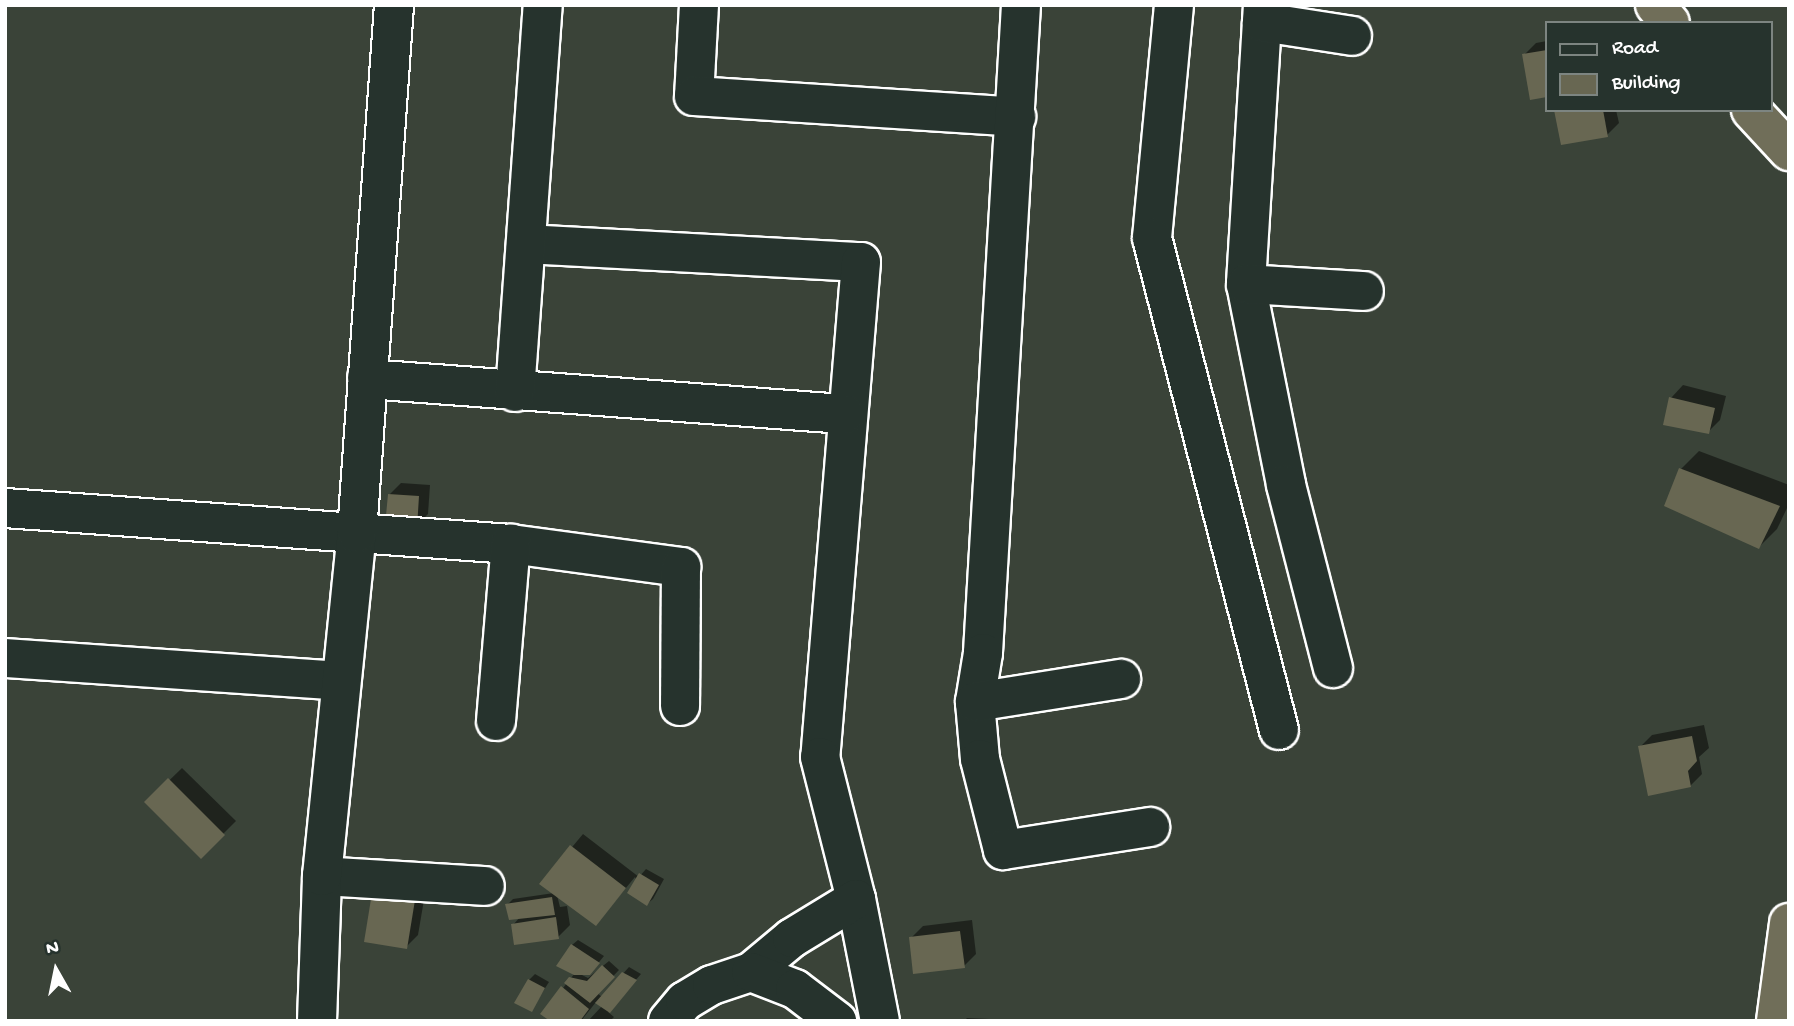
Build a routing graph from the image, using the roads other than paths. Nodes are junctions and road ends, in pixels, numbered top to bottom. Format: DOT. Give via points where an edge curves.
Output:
graph roads {
  1 [pos="394,5"];
  2 [pos="543,5"];
  3 [pos="699,5"];
  4 [pos="1021,5"];
  5 [pos="1174,5"];
  6 [pos="1655,5"];
  7 [pos="1263,14"];
  8 [pos="1668,21"];
  9 [pos="1352,36"];
  10 [pos="1753,112"];
  11 [pos="1016,117"];
  12 [pos="1789,151"];
  13 [pos="526,244"];
  14 [pos="1246,284"];
  15 [pos="1364,291"];
  16 [pos="367,379"];
  17 [pos="515,392"];
  18 [pos="845,414"];
  19 [pos="5,508"];
  20 [pos="357,533"];
  21 [pos="511,544"];
  22 [pos="5,658"];
  23 [pos="1333,668"];
  24 [pos="1121,679"];
  25 [pos="340,681"];
  26 [pos="975,702"];
  27 [pos="680,706"];
  28 [pos="496,721"];
  29 [pos="1279,730"];
  30 [pos="1150,827"];
  31 [pos="322,876"];
  32 [pos="485,887"];
  33 [pos="856,899"];
  34 [pos="1789,923"];
  35 [pos="751,972"];
  36 [pos="317,1021"];
  37 [pos="668,1021"];
  38 [pos="836,1021"];
  39 [pos="880,1021"];
  40 [pos="1776,1021"];
  1 -- 16 [label="street"];
  2 -- 13 [label="street"];
  3 -- 11 [label="street" via="694,96"];
  4 -- 11 [label="street"];
  5 -- 29 [label="street" via="1152,237"];
  6 -- 8 [label="highway"];
  7 -- 9 [label="street"];
  7 -- 14 [label="street"];
  10 -- 12 [label="highway"];
  11 -- 26 [label="street" via="983,653"];
  13 -- 17 [label="street"];
  13 -- 18 [label="street" via="861,262"];
  14 -- 15 [label="street"];
  14 -- 23 [label="street" via="1286,485"];
  16 -- 17 [label="street"];
  16 -- 20 [label="street"];
  17 -- 18 [label="street"];
  18 -- 33 [label="street" via="820,757"];
  19 -- 20 [label="street"];
  20 -- 21 [label="street"];
  20 -- 25 [label="street"];
  21 -- 27 [label="street" via="681,567"];
  21 -- 28 [label="street"];
  22 -- 25 [label="street"];
  24 -- 26 [label="street"];
  25 -- 31 [label="street"];
  26 -- 30 [label="street" via="980,760 1003,850"];
  31 -- 32 [label="street"];
  31 -- 36 [label="street"];
  33 -- 35 [label="street" via="792,938"];
  33 -- 39 [label="street"];
  34 -- 40 [label="highway"];
  35 -- 37 [label="street" via="712,985 685,1001"];
  35 -- 38 [label="street" via="795,989"];
}
